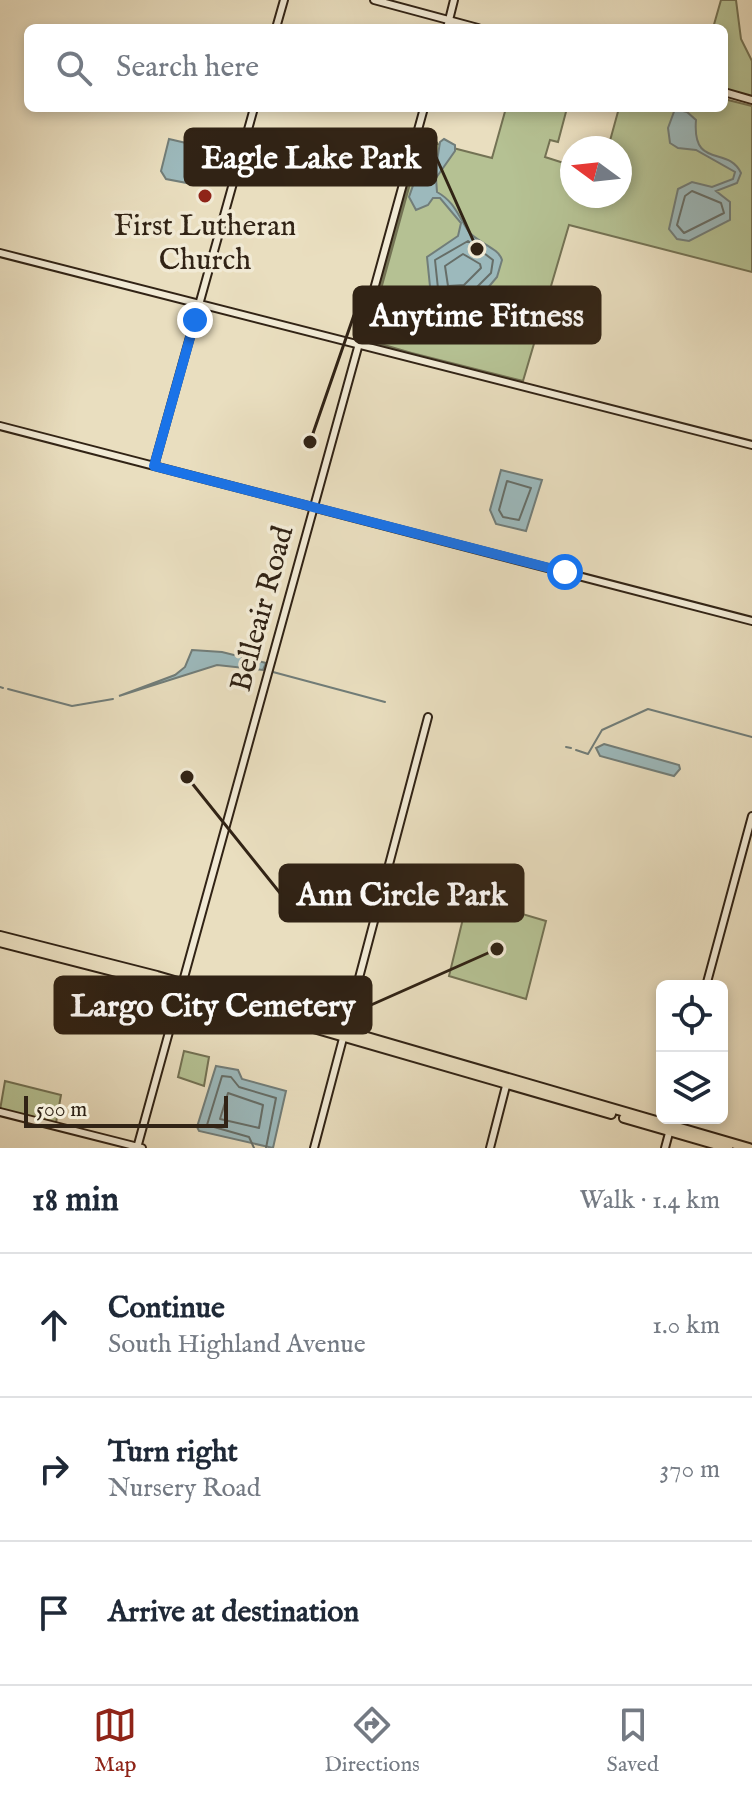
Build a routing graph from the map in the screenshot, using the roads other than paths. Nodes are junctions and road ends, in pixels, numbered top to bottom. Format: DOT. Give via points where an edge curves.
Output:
graph roads {
  1 [pos="284,0"];
  2 [pos="374,0"];
  3 [pos="454,0"];
  4 [pos="277,24"];
  5 [pos="448,24"];
  6 [pos="728,93"];
  7 [pos="752,100"];
  8 [pos="253,112"];
  9 [pos="423,112"];
  10 [pos="0,253"];
  11 [pos="199,304"];
  12 [pos="358,344"];
  13 [pos="0,426"];
  14 [pos="752,445"];
  15 [pos="154,466"];
  16 [pos="314,506"];
  17 [pos="752,621"];
  18 [pos="428,717"];
  19 [pos="752,816"];
  20 [pos="0,939"];
  21 [pos="708,980"];
  22 [pos="181,987"];
  23 [pos="344,1034"];
  24 [pos="507,1081"];
  25 [pos="589,1105"];
  26 [pos="0,1112"];
  27 [pos="670,1125"];
  28 [pos="726,1147"];
  29 [pos="139,1148"];
  30 [pos="314,1148"];
  31 [pos="490,1148"];
  32 [pos="663,1148"];
  33 [pos="738,1148"];
  34 [pos="749,1148"];
  1 -- 4 [label="street"];
  2 -- 5 [label="street"];
  3 -- 5 [label="street"];
  6 -- 7 [label="street"];
  8 -- 11 [label="street"];
  9 -- 12 [label="street, Belleair Road"];
  10 -- 11 [label="street"];
  11 -- 12 [label="street"];
  11 -- 15 [label="street"];
  12 -- 14 [label="street"];
  12 -- 16 [label="street, Belleair Road"];
  13 -- 15 [label="street"];
  15 -- 16 [label="street"];
  16 -- 17 [label="street"];
  16 -- 22 [label="street, Belleair Road"];
  18 -- 23 [label="street"];
  19 -- 21 [label="street"];
  20 -- 22 [label="main road"];
  22 -- 23 [label="main road"];
  22 -- 29 [label="street, Belleair Road"];
  23 -- 24 [label="main road"];
  23 -- 30 [label="street"];
  24 -- 25 [label="main road"];
  24 -- 25 [label="main road"];
  24 -- 31 [label="street"];
  25 -- 27 [label="main road"];
  25 -- 27 [label="main road"];
  26 -- 29 [label="street"];
  27 -- 28 [label="main road"];
  27 -- 32 [label="street"];
  27 -- 34 [label="main road"];
  28 -- 33 [label="main road"];
}
